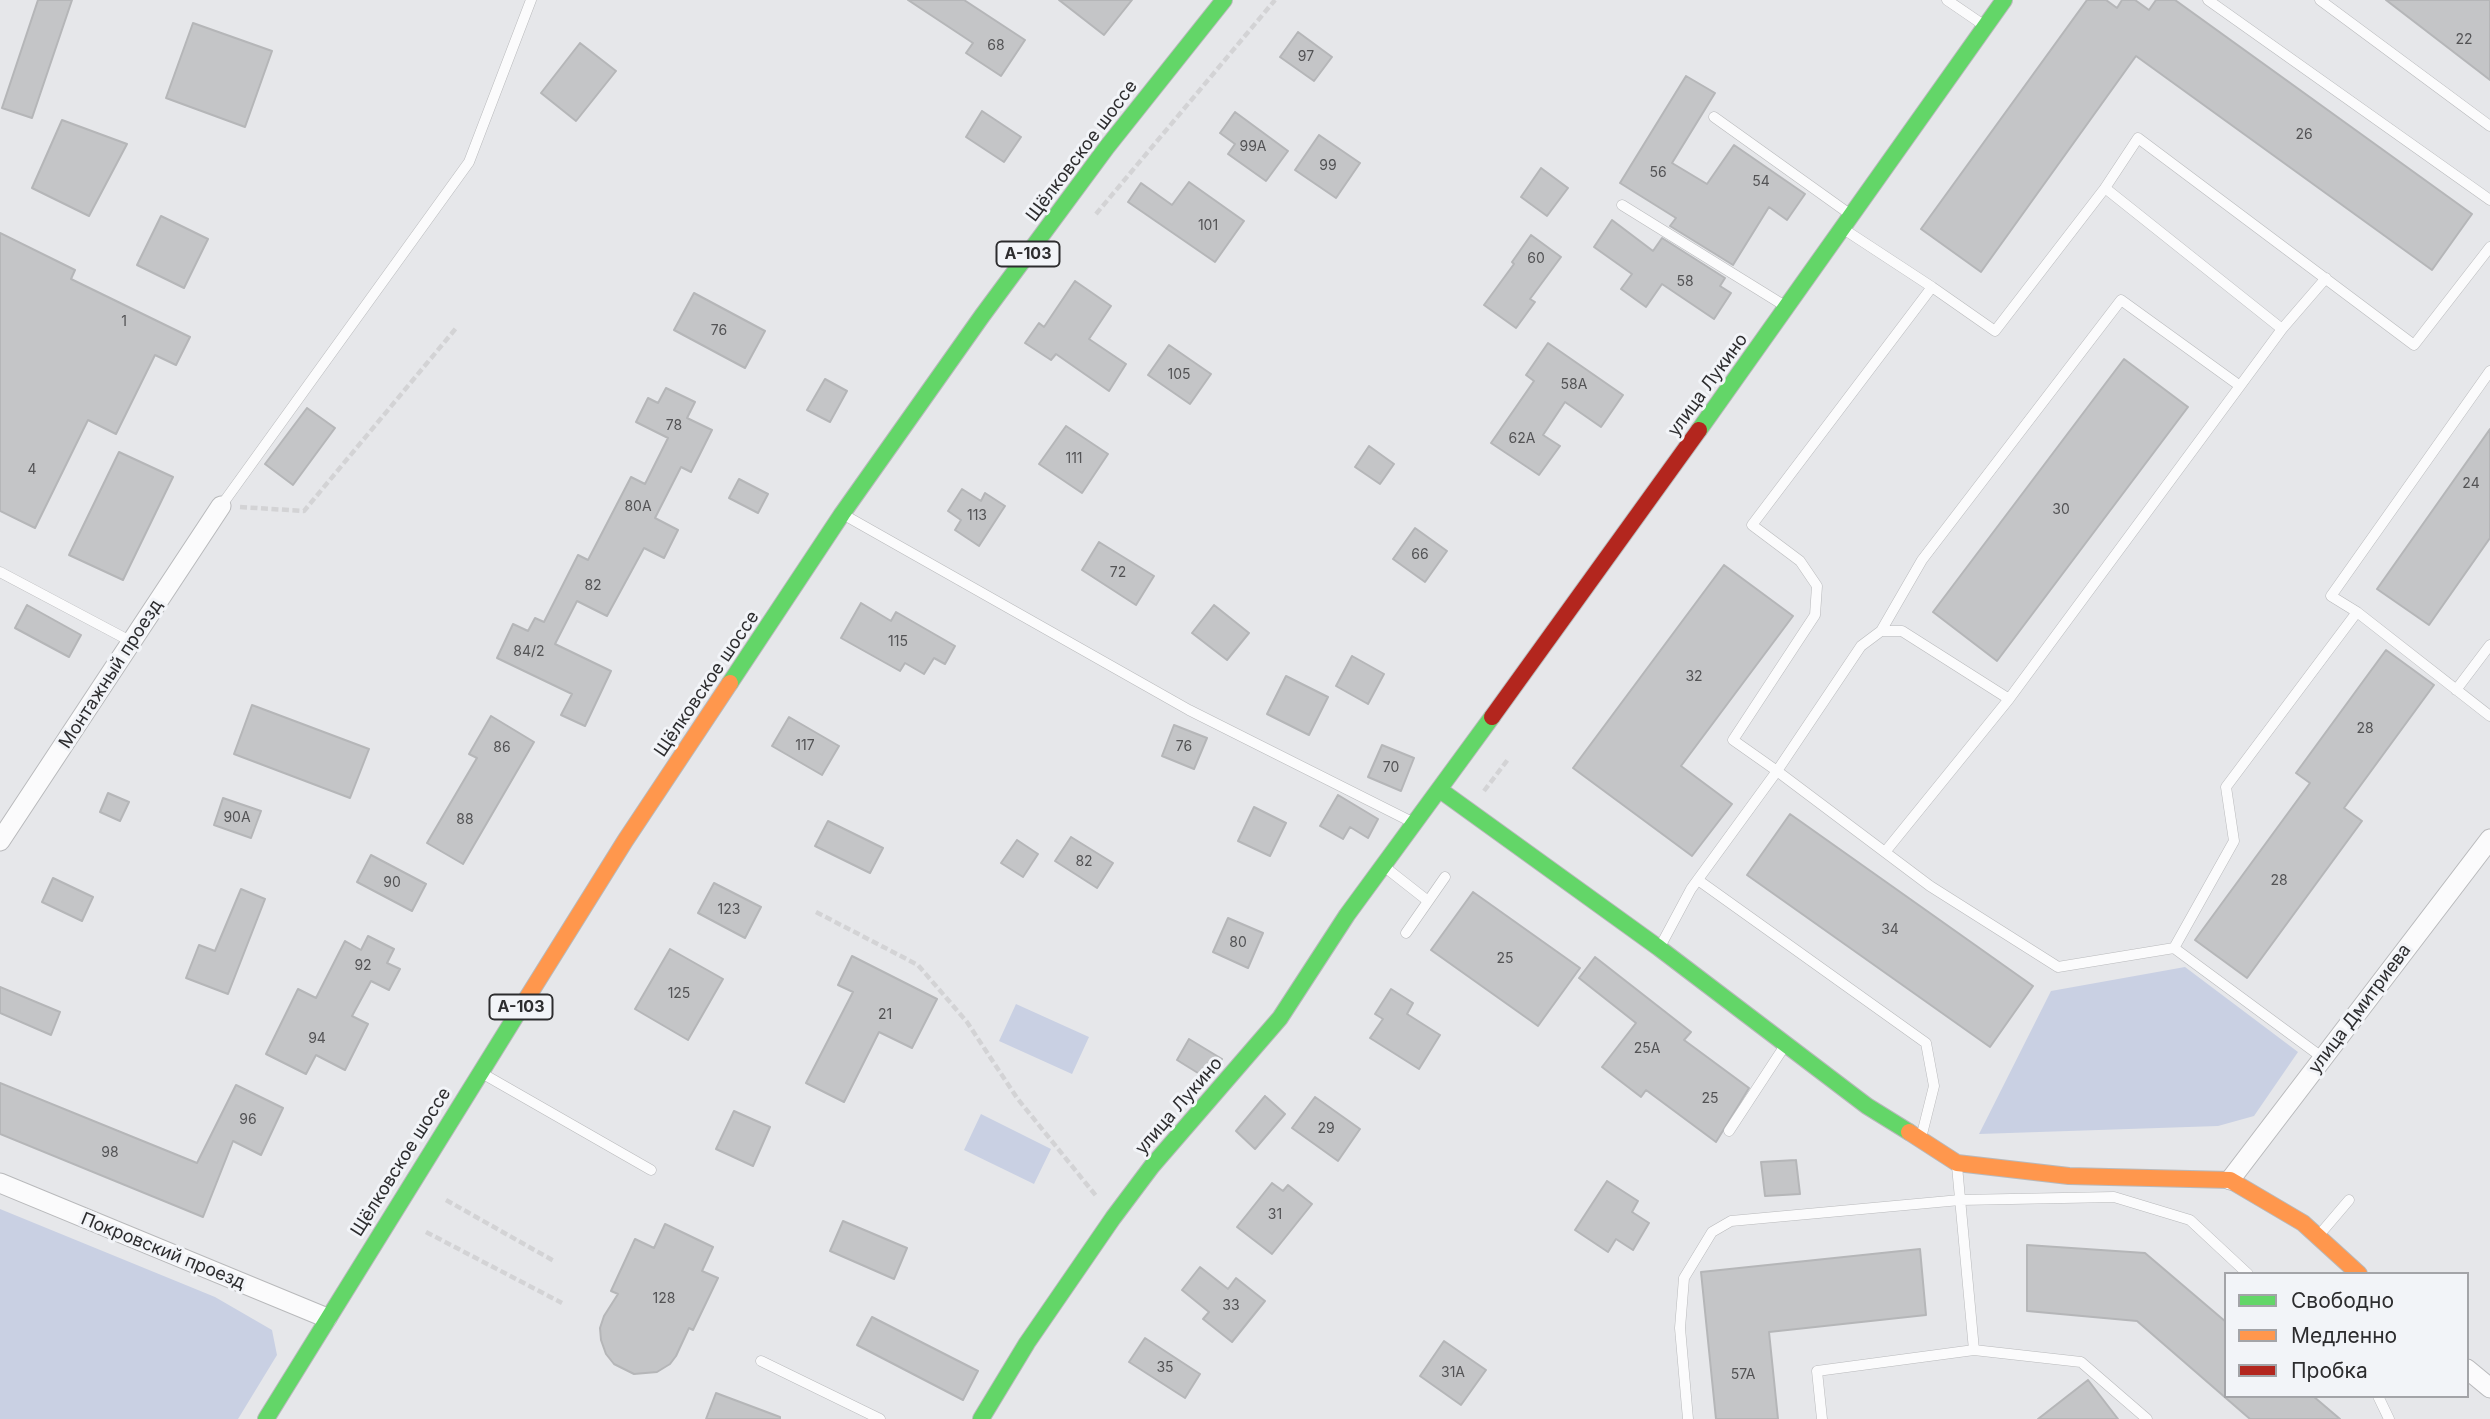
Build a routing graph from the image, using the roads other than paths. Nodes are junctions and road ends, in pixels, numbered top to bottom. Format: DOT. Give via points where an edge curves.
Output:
graph roads {
  1 [pos="531,0"];
  2 [pos="1224,0"];
  3 [pos="1947,0"];
  4 [pos="2004,0"];
  5 [pos="2208,0"];
  6 [pos="2320,0"];
  7 [pos="1985,26"];
  8 [pos="1714,117"];
  9 [pos="2490,126"];
  10 [pos="2105,188"];
  11 [pos="2490,200"];
  12 [pos="1622,205"];
  13 [pos="1847,221"];
  14 [pos="2490,247"];
  15 [pos="2326,278"];
  16 [pos="1932,287"];
  17 [pos="1787,307"];
  18 [pos="2282,329"];
  19 [pos="2490,371"];
  20 [pos="2240,386"];
  21 [pos="221,506"];
  22 [pos="842,514"];
  23 [pos="0,572"];
  24 [pos="2357,612"];
  25 [pos="1881,631"];
  26 [pos="132,642"];
  27 [pos="2490,645"];
  28 [pos="2456,690"];
  29 [pos="2009,699"];
  30 [pos="2490,716"];
  31 [pos="1777,771"];
  32 [pos="1440,790"];
  33 [pos="1415,823"];
  34 [pos="2490,839"];
  35 [pos="0,841"];
  36 [pos="1885,852"];
  37 [pos="1382,865"];
  38 [pos="1445,877"];
  39 [pos="1698,880"];
  40 [pos="1428,901"];
  41 [pos="1406,933"];
  42 [pos="1659,948"];
  43 [pos="2175,948"];
  44 [pos="1786,1044"];
  45 [pos="2323,1058"];
  46 [pos="480,1072"];
  47 [pos="1729,1131"];
  48 [pos="1921,1140"];
  49 [pos="1957,1163"];
  50 [pos="651,1170"];
  51 [pos="2230,1180"];
  52 [pos="0,1184"];
  53 [pos="1960,1200"];
  54 [pos="2349,1200"];
  55 [pos="2318,1237"];
  56 [pos="2246,1272"];
  57 [pos="2357,1272"];
  58 [pos="327,1318"];
  59 [pos="1974,1350"];
  60 [pos="761,1361"];
  61 [pos="2469,1371"];
  62 [pos="2490,1388"];
  63 [pos="2379,1398"];
  64 [pos="266,1419"];
  65 [pos="880,1419"];
  66 [pos="981,1419"];
  67 [pos="1688,1419"];
  68 [pos="1822,1419"];
  69 [pos="2147,1419"];
  70 [pos="2389,1419"];
  1 -- 21 [label="lane" via="469,162"];
  2 -- 22 [label="street, Щёлковское шоссе / А-103" via="1098,159"];
  3 -- 7 [label="lane"];
  4 -- 7 [label="street, улица Лукино"];
  5 -- 11 [label="lane"];
  6 -- 9 [label="lane"];
  7 -- 13 [label="street, улица Лукино"];
  8 -- 13 [label="lane"];
  10 -- 15 [label="lane" via="2138,138"];
  10 -- 16 [label="lane" via="1995,331"];
  10 -- 18 [label="lane"];
  12 -- 17 [label="lane"];
  13 -- 16 [label="lane"];
  13 -- 17 [label="street, улица Лукино"];
  14 -- 15 [label="lane" via="2414,345"];
  15 -- 18 [label="lane"];
  16 -- 31 [label="lane" via="1752,525 1800,561 1817,586 1815,615 1733,740"];
  17 -- 32 [label="street, улица Лукино"];
  18 -- 20 [label="lane"];
  19 -- 24 [label="lane" via="2331,596"];
  20 -- 25 [label="lane" via="2121,300 1922,560"];
  20 -- 29 [label="lane"];
  21 -- 26 [label="street, Монтажный проезд"];
  22 -- 33 [label="lane" via="1189,709"];
  22 -- 46 [label="street, Щёлковское шоссе / А-103" via="625,841"];
  23 -- 26 [label="lane"];
  24 -- 28 [label="lane"];
  24 -- 43 [label="lane" via="2226,787 2234,841"];
  25 -- 29 [label="lane" via="1902,631"];
  25 -- 31 [label="lane" via="1861,646"];
  26 -- 35 [label="street, Монтажный проезд"];
  27 -- 28 [label="lane"];
  28 -- 30 [label="lane"];
  29 -- 36 [label="lane"];
  31 -- 36 [label="lane"];
  31 -- 39 [label="lane"];
  32 -- 33 [label="street, улица Лукино"];
  32 -- 42 [label="street"];
  33 -- 37 [label="street, улица Лукино"];
  34 -- 45 [label="street, улица Дмитриева"];
  36 -- 43 [label="lane" via="2058,967"];
  37 -- 40 [label="lane"];
  37 -- 66 [label="street, улица Лукино" via="1280,1018 1113,1218"];
  38 -- 40 [label="lane"];
  39 -- 42 [label="lane"];
  39 -- 48 [label="lane" via="1926,1043 1934,1086"];
  40 -- 41 [label="lane"];
  42 -- 44 [label="street"];
  43 -- 45 [label="lane"];
  44 -- 47 [label="lane"];
  44 -- 48 [label="street" via="1867,1106"];
  45 -- 51 [label="street, улица Дмитриева"];
  46 -- 50 [label="lane"];
  46 -- 58 [label="street, Щёлковское шоссе / А-103"];
  48 -- 49 [label="street"];
  49 -- 51 [label="street" via="2068,1176"];
  49 -- 53 [label="lane"];
  51 -- 55 [label="street" via="2303,1223"];
  52 -- 58 [label="street, Покровский проезд"];
  53 -- 56 [label="lane" via="2114,1197 2190,1220"];
  53 -- 59 [label="lane"];
  53 -- 67 [label="lane" via="1731,1221 1712,1232 1684,1278 1680,1328"];
  54 -- 55 [label="lane"];
  55 -- 57 [label="street"];
  58 -- 64 [label="street, Щёлковское шоссе / А-103"];
  59 -- 68 [label="lane" via="1816,1371"];
  59 -- 69 [label="lane" via="2081,1362"];
  60 -- 65 [label="lane"];
  61 -- 62 [label="street"];
  63 -- 70 [label="lane"];
}
